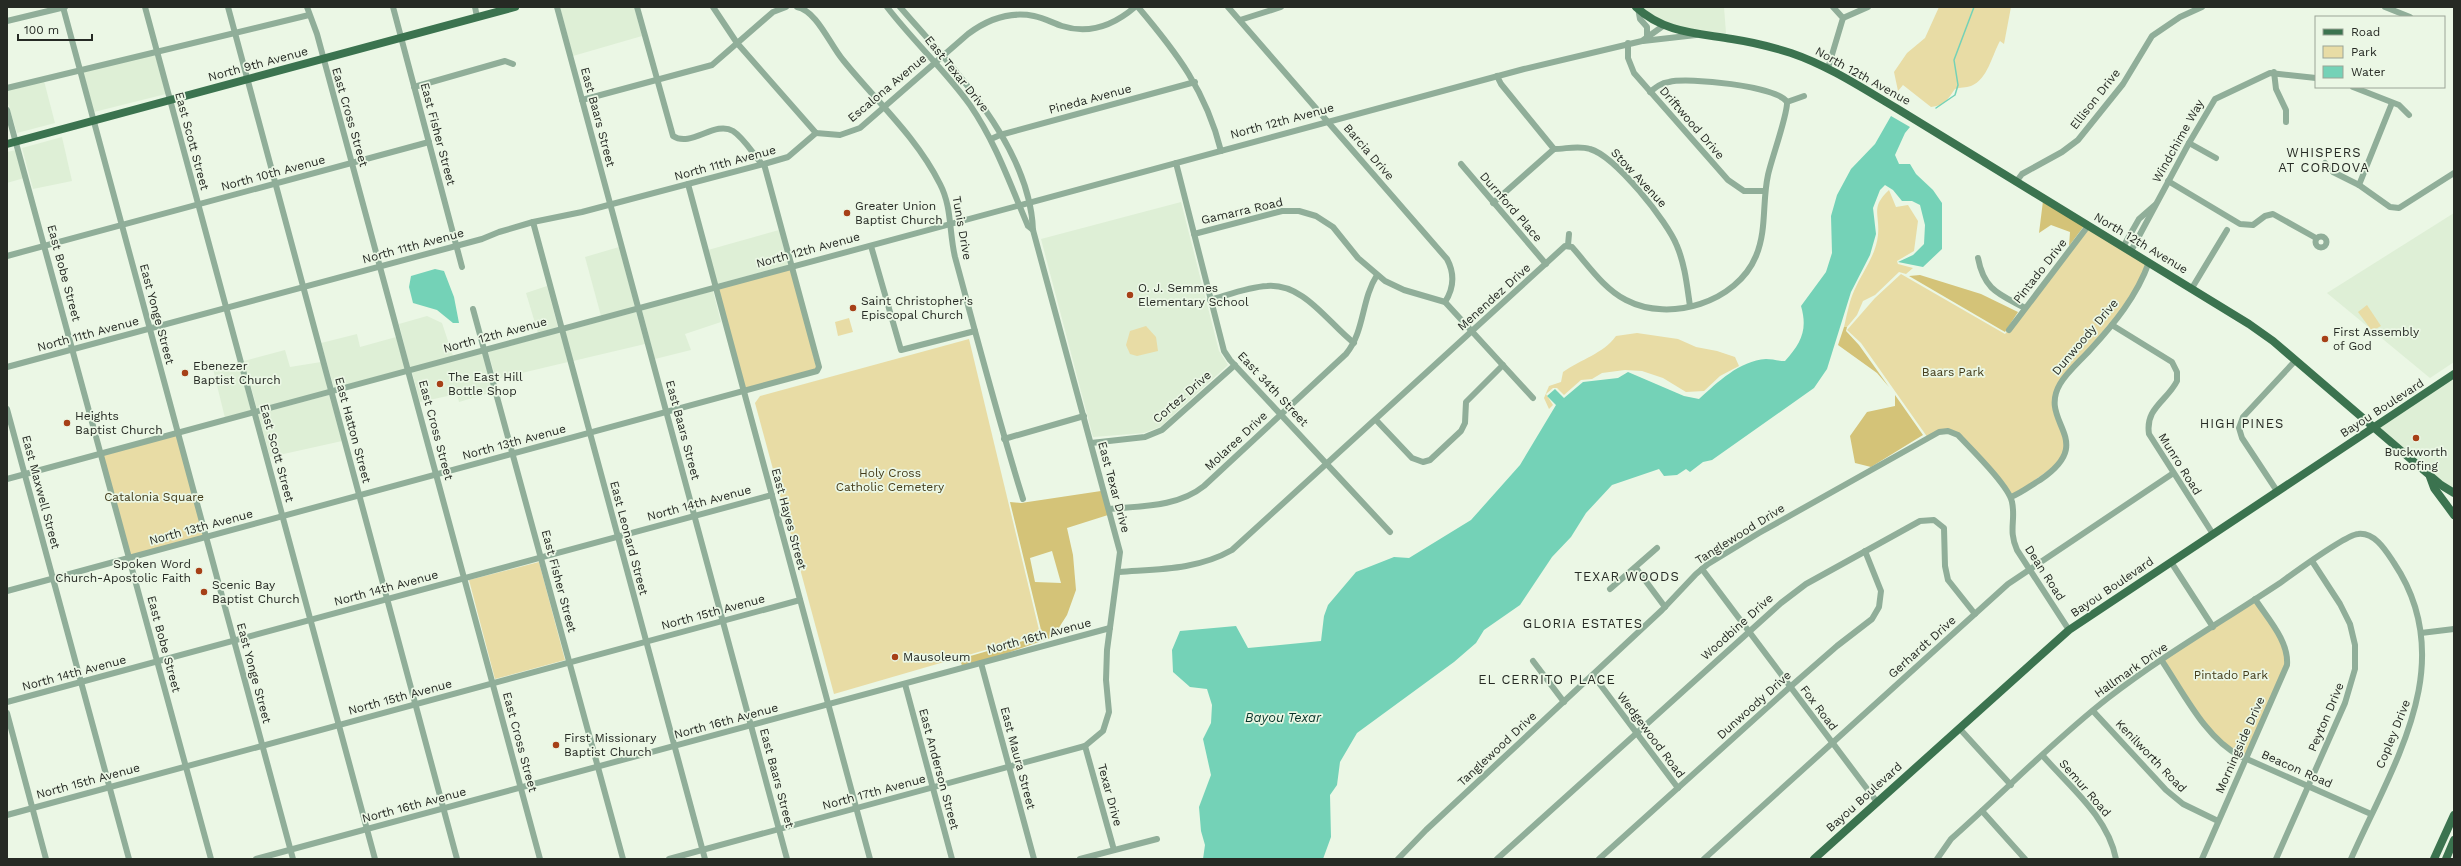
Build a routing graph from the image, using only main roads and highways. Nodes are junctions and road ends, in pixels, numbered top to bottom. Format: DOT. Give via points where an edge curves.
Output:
graph roads {
  1 [pos="515,7"];
  2 [pos="1637,8"];
  3 [pos="7,144"];
  4 [pos="2454,374"];
  5 [pos="2372,428"];
  6 [pos="2430,476"];
  7 [pos="2454,493"];
  8 [pos="2454,515"];
  9 [pos="2454,815"];
  10 [pos="2454,840"];
  11 [pos="1814,859"];
  12 [pos="2434,859"];
  13 [pos="2446,859"];
  1 -- 3 [label="main road, North 9th Avenue"];
  2 -- 5 [label="main road, North 12th Avenue" via="1663,26 1698,35 1763,45 1828,68 2249,324"];
  4 -- 5 [label="main road, Bayou Boulevard"];
  5 -- 6 [label="main road, North 12th Avenue"];
  5 -- 11 [label="main road, Bayou Boulevard" via="2069,630"];
  6 -- 7 [label="main road, North 12th Avenue"];
  6 -- 8 [label="main road" via="2434,488"];
  9 -- 12 [label="main road"];
  10 -- 13 [label="main road"];
}
